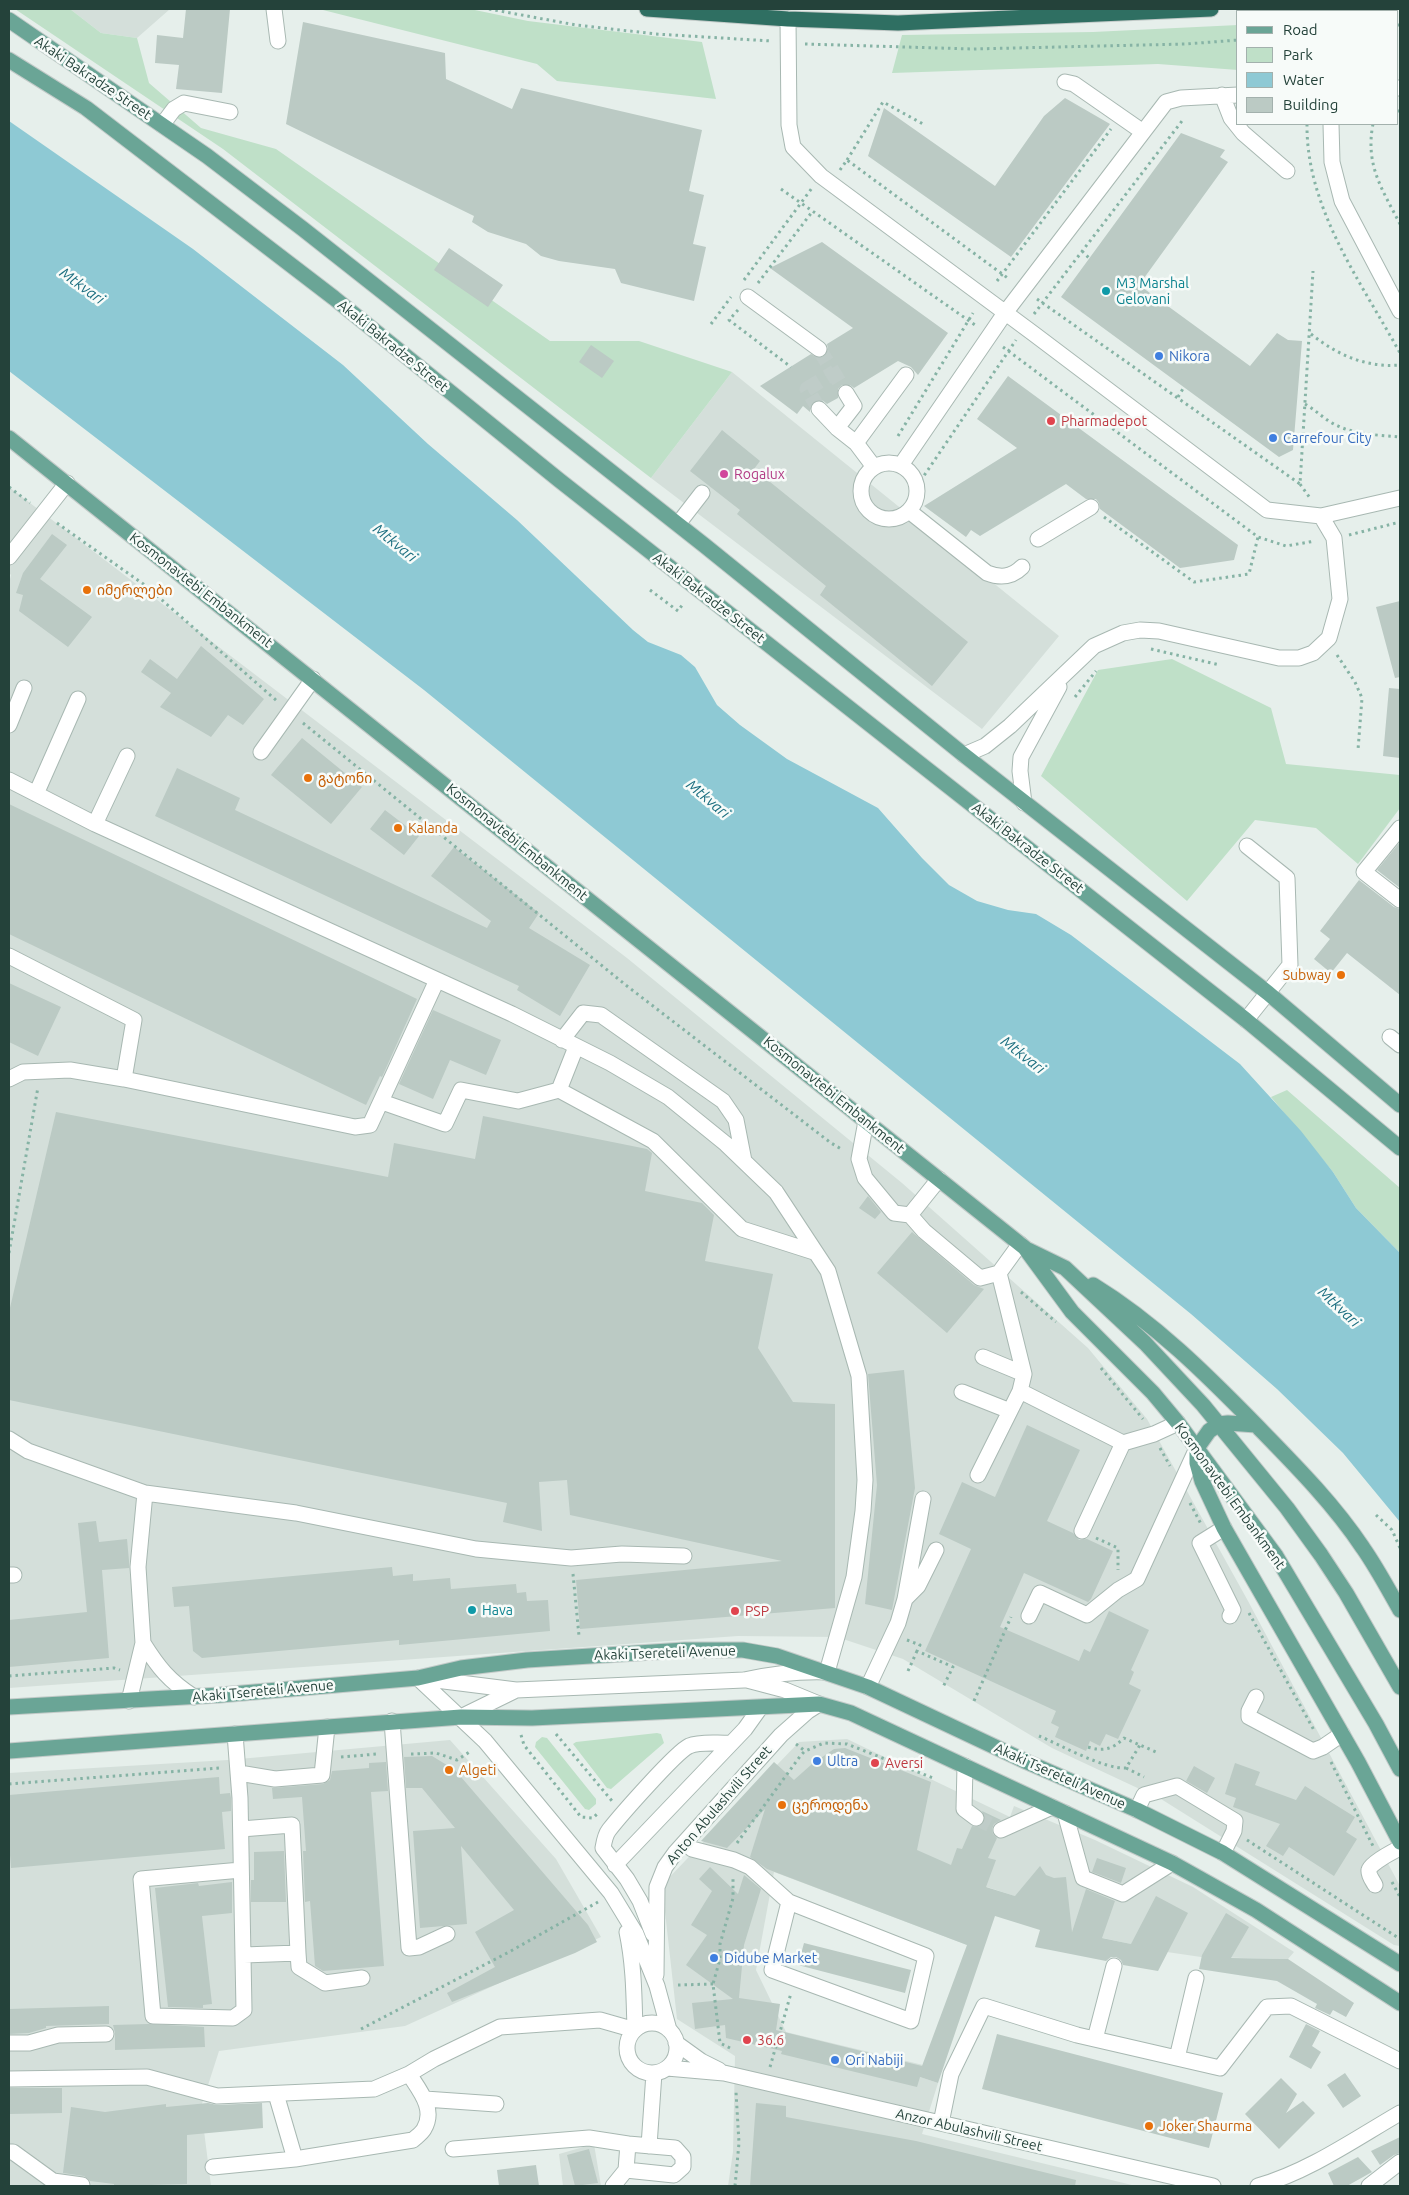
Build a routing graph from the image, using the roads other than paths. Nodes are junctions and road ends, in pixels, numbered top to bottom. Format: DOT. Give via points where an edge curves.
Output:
graph roads {
  1 [pos="274,9"];
  2 [pos="647,9"];
  3 [pos="1211,9"];
  4 [pos="9,20"];
  5 [pos="788,20"];
  6 [pos="278,41"];
  7 [pos="9,60"];
  8 [pos="1065,82"];
  9 [pos="1222,95"];
  10 [pos="1236,95"];
  11 [pos="230,112"];
  12 [pos="1236,124"];
  13 [pos="162,125"];
  14 [pos="1237,125"];
  15 [pos="1331,125"];
  16 [pos="1143,132"];
  17 [pos="1287,171"];
  18 [pos="740,293"];
  19 [pos="1400,311"];
  20 [pos="1005,312"];
  21 [pos="820,349"];
  22 [pos="906,375"];
  23 [pos="846,393"];
  24 [pos="819,409"];
  25 [pos="837,428"];
  26 [pos="9,438"];
  27 [pos="856,443"];
  28 [pos="901,465"];
  29 [pos="874,467"];
  30 [pos="67,484"];
  31 [pos="702,493"];
  32 [pos="1400,498"];
  33 [pos="1091,507"];
  34 [pos="909,511"];
  35 [pos="1321,516"];
  36 [pos="678,524"];
  37 [pos="1038,539"];
  38 [pos="9,557"];
  39 [pos="1022,567"];
  40 [pos="1066,675"];
  41 [pos="313,679"];
  42 [pos="24,688"];
  43 [pos="78,699"];
  44 [pos="9,725"];
  45 [pos="261,752"];
  46 [pos="964,755"];
  47 [pos="127,756"];
  48 [pos="9,780"];
  49 [pos="36,794"];
  50 [pos="1024,803"];
  51 [pos="95,824"];
  52 [pos="1400,828"];
  53 [pos="1247,846"];
  54 [pos="1400,900"];
  55 [pos="9,956"];
  56 [pos="436,980"];
  57 [pos="1268,993"];
  58 [pos="1246,1020"];
  59 [pos="569,1043"];
  60 [pos="16,1070"];
  61 [pos="9,1079"];
  62 [pos="124,1079"];
  63 [pos="559,1090"];
  64 [pos="382,1102"];
  65 [pos="1400,1104"];
  66 [pos="866,1121"];
  67 [pos="1400,1148"];
  68 [pos="744,1161"];
  69 [pos="939,1179"];
  70 [pos="910,1215"];
  71 [pos="1022,1246"];
  72 [pos="814,1252"];
  73 [pos="1065,1268"];
  74 [pos="999,1273"];
  75 [pos="983,1357"];
  76 [pos="1024,1374"];
  77 [pos="1020,1391"];
  78 [pos="962,1392"];
  79 [pos="1010,1410"];
  80 [pos="1178,1423"];
  81 [pos="1219,1424"];
  82 [pos="1256,1425"];
  83 [pos="9,1439"];
  84 [pos="1123,1443"];
  85 [pos="1197,1448"];
  86 [pos="978,1475"];
  87 [pos="145,1493"];
  88 [pos="923,1499"];
  89 [pos="1224,1528"];
  90 [pos="1082,1531"];
  91 [pos="936,1550"];
  92 [pos="684,1556"];
  93 [pos="906,1599"];
  94 [pos="1400,1610"];
  95 [pos="1029,1616"];
  96 [pos="1230,1616"];
  97 [pos="142,1643"];
  98 [pos="827,1672"];
  99 [pos="418,1678"];
  100 [pos="744,1680"];
  101 [pos="868,1687"];
  102 [pos="1400,1687"];
  103 [pos="516,1690"];
  104 [pos="194,1697"];
  105 [pos="1256,1697"];
  106 [pos="129,1701"];
  107 [pos="819,1704"];
  108 [pos="9,1707"];
  109 [pos="760,1708"];
  110 [pos="461,1717"];
  111 [pos="392,1722"];
  112 [pos="327,1727"];
  113 [pos="235,1734"];
  114 [pos="1342,1734"];
  115 [pos="732,1744"];
  116 [pos="9,1750"];
  117 [pos="965,1766"];
  118 [pos="1400,1769"];
  119 [pos="239,1774"];
  120 [pos="1059,1810"];
  121 [pos="1137,1810"];
  122 [pos="976,1818"];
  123 [pos="241,1829"];
  124 [pos="1001,1830"];
  125 [pos="685,1842"];
  126 [pos="1400,1842"];
  127 [pos="1400,1848"];
  128 [pos="1223,1853"];
  129 [pos="1172,1863"];
  130 [pos="615,1865"];
  131 [pos="241,1870"];
  132 [pos="1375,1885"];
  133 [pos="789,1902"];
  134 [pos="623,1912"];
  135 [pos="448,1934"];
  136 [pos="656,1940"];
  137 [pos="298,1953"];
  138 [pos="244,1955"];
  139 [pos="1400,1964"];
  140 [pos="1114,1966"];
  141 [pos="362,1978"];
  142 [pos="1196,1978"];
  143 [pos="657,1986"];
  144 [pos="1400,2003"];
  145 [pos="635,2030"];
  146 [pos="106,2034"];
  147 [pos="673,2036"];
  148 [pos="1095,2039"];
  149 [pos="9,2043"];
  150 [pos="1177,2058"];
  151 [pos="1400,2061"];
  152 [pos="660,2071"];
  153 [pos="724,2073"];
  154 [pos="409,2074"];
  155 [pos="9,2079"];
  156 [pos="276,2094"];
  157 [pos="426,2099"];
  158 [pos="496,2104"];
  159 [pos="1400,2113"];
  160 [pos="941,2123"];
  161 [pos="628,2144"];
  162 [pos="649,2146"];
  163 [pos="453,2149"];
  164 [pos="9,2152"];
  165 [pos="295,2159"];
  166 [pos="1400,2162"];
  167 [pos="213,2167"];
  168 [pos="626,2170"];
  169 [pos="1288,2181"];
  170 [pos="1168,2182"];
  171 [pos="82,2186"];
  172 [pos="613,2186"];
  173 [pos="1213,2186"];
  174 [pos="1258,2186"];
  175 [pos="1369,2186"];
  1 -- 6 [label="street"];
  2 -- 5 [label="highway"];
  3 -- 5 [label="highway" via="898,23"];
  4 -- 13 [label="main road, Akaki Bakradze Street"];
  5 -- 20 [label="street" via="789,125 793,147 821,176"];
  7 -- 58 [label="main road, Akaki Bakradze Street" via="86,108 334,298 574,492"];
  8 -- 16 [label="street" via="1074,84"];
  9 -- 10 [label="street"];
  9 -- 12 [label="street"];
  9 -- 16 [label="street" via="1166,102"];
  11 -- 13 [label="street" via="184,103 174,109"];
  13 -- 36 [label="main road, Akaki Bakradze Street" via="304,229"];
  14 -- 17 [label="street"];
  15 -- 19 [label="street" via="1332,162 1342,201"];
  16 -- 20 [label="street"];
  18 -- 21 [label="street"];
  20 -- 28 [label="street"];
  20 -- 35 [label="street" via="1267,510"];
  22 -- 27 [label="street"];
  23 -- 25 [label="street" via="854,406"];
  24 -- 25 [label="street"];
  25 -- 27 [label="street"];
  26 -- 30 [label="main road, Kosmonavtebi Embankment"];
  27 -- 29 [label="street"];
  28 -- 29 [label="street" via="887,463"];
  28 -- 34 [label="street" via="908,470 917,486 917,495"];
  29 -- 34 [label="street" via="864,478 861,492 870,511 889,519"];
  30 -- 38 [label="street"];
  30 -- 41 [label="main road, Kosmonavtebi Embankment"];
  31 -- 36 [label="street"];
  32 -- 35 [label="street"];
  33 -- 37 [label="street"];
  34 -- 39 [label="street" via="987,573 1006,576"];
  35 -- 40 [label="street" via="1334,538 1340,599 1329,638 1313,653 1299,658 1279,658 1159,631 1140,630 1109,638 1094,646"];
  36 -- 46 [label="main road, Akaki Bakradze Street"];
  40 -- 46 [label="street" via="986,746"];
  40 -- 50 [label="street" via="1021,757"];
  41 -- 45 [label="street"];
  41 -- 66 [label="main road, Kosmonavtebi Embankment"];
  42 -- 44 [label="street"];
  43 -- 49 [label="street"];
  46 -- 50 [label="main road, Akaki Bakradze Street"];
  47 -- 51 [label="street"];
  48 -- 49 [label="street"];
  49 -- 51 [label="street"];
  50 -- 57 [label="main road, Akaki Bakradze Street"];
  51 -- 56 [label="street"];
  52 -- 54 [label="street" via="1364,872"];
  53 -- 57 [label="street" via="1287,878 1290,965"];
  55 -- 62 [label="street" via="134,1020"];
  56 -- 59 [label="street"];
  56 -- 64 [label="street"];
  57 -- 58 [label="street"];
  57 -- 65 [label="main road, Akaki Bakradze Street"];
  58 -- 67 [label="main road, Akaki Bakradze Street"];
  59 -- 63 [label="street"];
  59 -- 68 [label="street" via="668,1097"];
  59 -- 68 [label="street" via="583,1013 601,1016 723,1101 736,1120"];
  60 -- 61 [label="street"];
  60 -- 62 [label="street" via="70,1070"];
  62 -- 64 [label="street" via="355,1127 370,1125"];
  63 -- 64 [label="street" via="518,1101 461,1090 445,1124"];
  63 -- 72 [label="street" via="653,1141 742,1228"];
  66 -- 69 [label="main road, Kosmonavtebi Embankment"];
  66 -- 70 [label="street" via="859,1159 865,1178 894,1212"];
  68 -- 72 [label="street" via="776,1192"];
  69 -- 70 [label="street"];
  69 -- 71 [label="main road, Kosmonavtebi Embankment"];
  70 -- 74 [label="street" via="924,1231 980,1278"];
  71 -- 73 [label="main road, Kosmonavtebi Embankment"];
  71 -- 74 [label="street"];
  71 -- 80 [label="main road, Kosmonavtebi Embankment" via="1072,1312 1153,1393"];
  72 -- 98 [label="street" via="828,1272 859,1376 865,1480 854,1577"];
  73 -- 81 [label="main road, Kosmonavtebi Embankment" via="1145,1343"];
  73 -- 82 [label="main road" via="1122,1303 1190,1360"];
  74 -- 76 [label="street"];
  75 -- 76 [label="street"];
  76 -- 77 [label="street"];
  77 -- 79 [label="street"];
  77 -- 84 [label="street"];
  78 -- 79 [label="street"];
  79 -- 86 [label="street"];
  80 -- 84 [label="street"];
  80 -- 85 [label="main road, Kosmonavtebi Embankment"];
  81 -- 82 [label="main road" via="1240,1422"];
  81 -- 85 [label="main road" via="1209,1431"];
  81 -- 102 [label="main road, Kosmonavtebi Embankment" via="1321,1555"];
  82 -- 94 [label="main road" via="1330,1503 1363,1548"];
  83 -- 87 [label="street" via="28,1451"];
  84 -- 90 [label="street"];
  85 -- 89 [label="main road" via="1202,1481"];
  85 -- 95 [label="street" via="1137,1579 1087,1615 1040,1593"];
  85 -- 118 [label="main road, Kosmonavtebi Embankment" via="1276,1556"];
  87 -- 92 [label="street" via="296,1513 476,1549 571,1558 622,1554"];
  87 -- 97 [label="street" via="138,1568"];
  88 -- 93 [label="street"];
  89 -- 96 [label="street" via="1200,1543 1233,1610"];
  89 -- 114 [label="main road"];
  91 -- 93 [label="street" via="918,1586"];
  93 -- 101 [label="street"];
  97 -- 104 [label="street" via="172,1683"];
  97 -- 106 [label="street"];
  98 -- 99 [label="main road, Akaki Tsereteli Avenue" via="758,1652 694,1650 514,1661"];
  98 -- 100 [label="street" via="800,1671"];
  98 -- 101 [label="main road, Akaki Tsereteli Avenue"];
  99 -- 103 [label="street"];
  99 -- 104 [label="main road, Akaki Tsereteli Avenue"];
  99 -- 110 [label="street, Anton Abulashvili Street"];
  100 -- 103 [label="street"];
  100 -- 107 [label="street" via="785,1690"];
  101 -- 121 [label="main road, Akaki Tsereteli Avenue" via="1026,1762"];
  103 -- 110 [label="street"];
  104 -- 106 [label="main road, Akaki Tsereteli Avenue"];
  105 -- 114 [label="street" via="1249,1717 1313,1751"];
  106 -- 108 [label="main road, Akaki Tsereteli Avenue"];
  107 -- 109 [label="main road"];
  107 -- 117 [label="main road" via="852,1714"];
  107 -- 125 [label="street, Anton Abulashvili Street" via="781,1735"];
  109 -- 110 [label="main road" via="532,1718"];
  109 -- 115 [label="street"];
  110 -- 111 [label="main road"];
  110 -- 134 [label="street, Anton Abulashvili Street" via="491,1748 611,1893"];
  111 -- 112 [label="main road"];
  111 -- 135 [label="street" via="409,1948"];
  112 -- 113 [label="main road"];
  112 -- 119 [label="street" via="322,1775 275,1779"];
  113 -- 116 [label="main road"];
  113 -- 119 [label="street"];
  114 -- 126 [label="main road"];
  115 -- 130 [label="street"];
  115 -- 130 [label="street" via="690,1746 677,1757 608,1832 603,1848"];
  117 -- 120 [label="main road"];
  117 -- 122 [label="street" via="964,1809"];
  119 -- 123 [label="street"];
  120 -- 124 [label="street"];
  120 -- 129 [label="main road"];
  120 -- 129 [label="street" via="1082,1878 1099,1886 1123,1894"];
  121 -- 128 [label="main road, Akaki Tsereteli Avenue"];
  121 -- 128 [label="street" via="1144,1795 1177,1786 1235,1821 1234,1831"];
  123 -- 131 [label="street"];
  123 -- 137 [label="street" via="292,1825"];
  125 -- 133 [label="street" via="692,1849 750,1867"];
  125 -- 136 [label="street, Anton Abulashvili Street" via="660,1877"];
  127 -- 132 [label="street" via="1371,1865 1370,1876"];
  128 -- 139 [label="main road, Akaki Tsereteli Avenue"];
  129 -- 144 [label="main road" via="1256,1910"];
  130 -- 136 [label="street" via="640,1901"];
  131 -- 138 [label="street"];
  131 -- 138 [label="street" via="141,1879 153,2016 233,2018 242,2014 245,2007"];
  133 -- 133 [label="street" via="772,1970 911,2021 926,1956"];
  134 -- 143 [label="street, Anton Abulashvili Street" via="636,1934"];
  134 -- 145 [label="street, Anton Abulashvili Street" via="632,1952"];
  136 -- 143 [label="street, Anton Abulashvili Street"];
  137 -- 138 [label="street"];
  137 -- 141 [label="street" via="299,1967 325,1983"];
  140 -- 148 [label="street"];
  142 -- 150 [label="street"];
  143 -- 147 [label="street, Anton Abulashvili Street"];
  145 -- 147 [label="street" via="652,2023 661,2025"];
  145 -- 152 [label="street" via="629,2038 629,2058 644,2072"];
  145 -- 154 [label="street" via="600,2020 500,2027"];
  146 -- 149 [label="street" via="58,2035 29,2043"];
  147 -- 152 [label="street" via="676,2052 673,2061"];
  147 -- 153 [label="street, Anzor Abulashvili Street" via="701,2061"];
  148 -- 150 [label="street"];
  148 -- 160 [label="street" via="984,2006 951,2074"];
  150 -- 151 [label="street" via="1220,2068 1267,2007 1290,2006"];
  152 -- 153 [label="street, Anzor Abulashvili Street"];
  152 -- 162 [label="street"];
  153 -- 160 [label="street, Anzor Abulashvili Street"];
  154 -- 156 [label="street" via="374,2089"];
  154 -- 157 [label="street"];
  155 -- 156 [label="street" via="147,2077 217,2096"];
  156 -- 165 [label="street"];
  157 -- 158 [label="street"];
  157 -- 165 [label="street" via="428,2114 424,2129 413,2140"];
  159 -- 169 [label="street"];
  160 -- 170 [label="street, Anzor Abulashvili Street"];
  161 -- 162 [label="street"];
  161 -- 163 [label="street" via="589,2138"];
  161 -- 168 [label="street"];
  162 -- 168 [label="street" via="675,2148 683,2157 683,2167 674,2175"];
  164 -- 171 [label="street" via="53,2182"];
  165 -- 167 [label="street"];
  166 -- 175 [label="street"];
  168 -- 172 [label="street"];
  169 -- 174 [label="street"];
  170 -- 173 [label="street, Anzor Abulashvili Street"];
}
